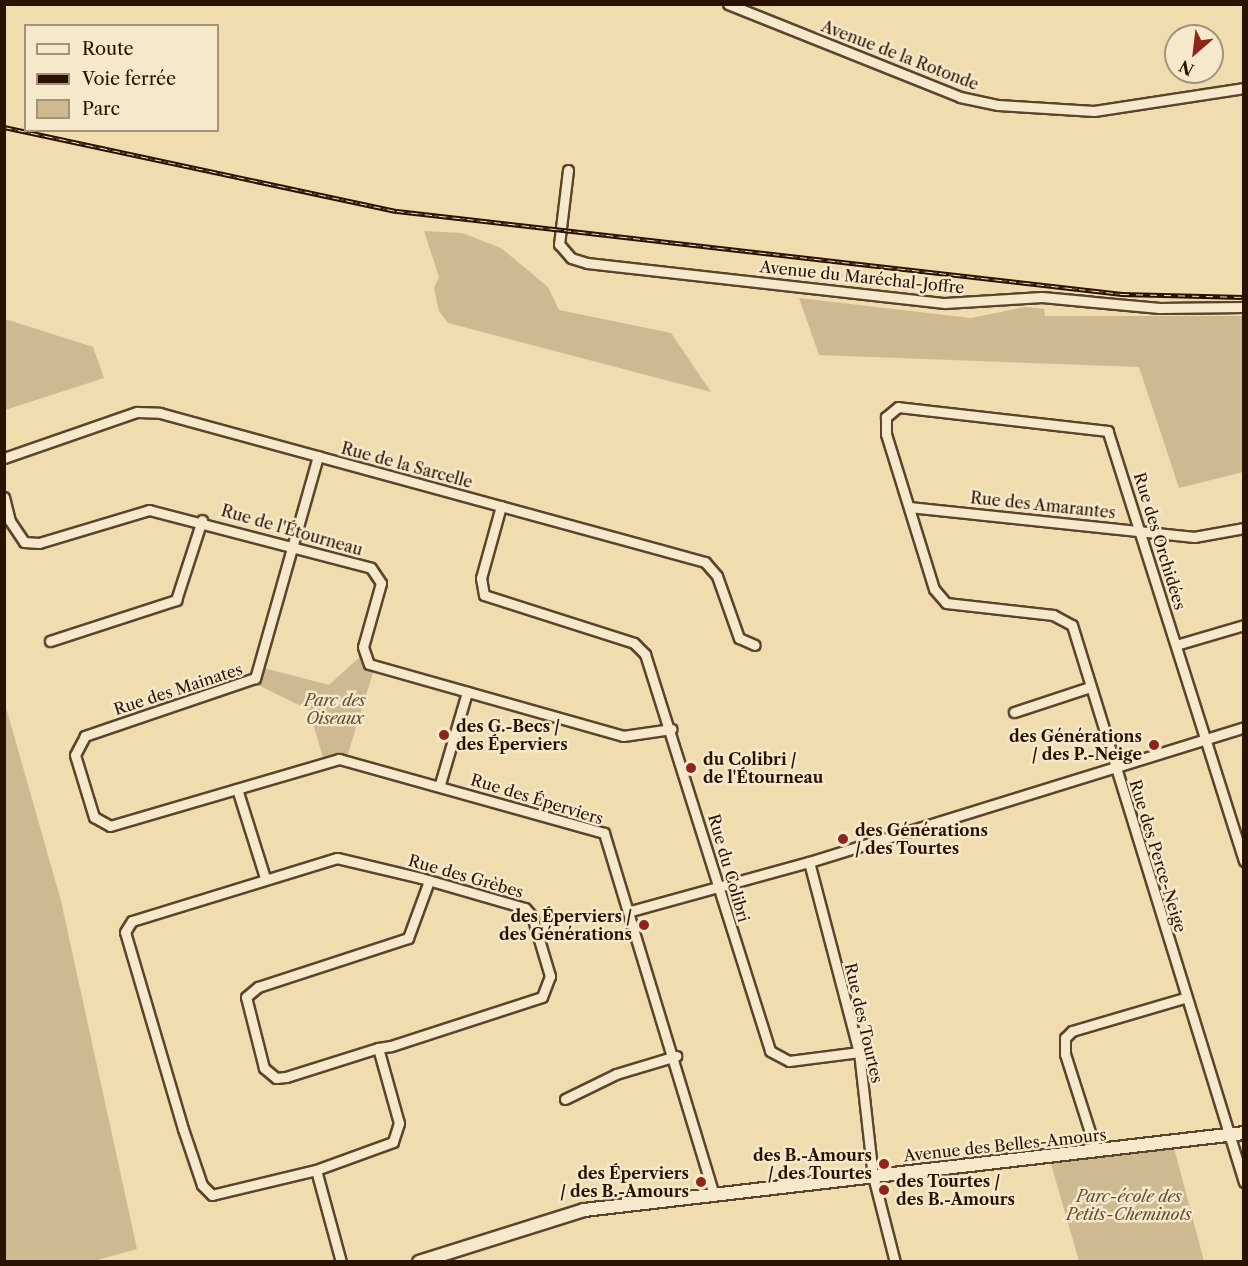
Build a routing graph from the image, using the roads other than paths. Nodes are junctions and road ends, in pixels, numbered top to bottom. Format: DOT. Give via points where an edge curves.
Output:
graph roads {
  1 [pos="728,4"];
  2 [pos="1244,88"];
  3 [pos="568,170"];
  4 [pos="1244,307"];
  5 [pos="898,407"];
  6 [pos="318,456"];
  7 [pos="4,458"];
  8 [pos="4,497"];
  9 [pos="501,506"];
  10 [pos="909,507"];
  11 [pos="202,520"];
  12 [pos="1244,528"];
  13 [pos="1139,530"];
  14 [pos="293,546"];
  15 [pos="1244,626"];
  16 [pos="50,641"];
  17 [pos="755,645"];
  18 [pos="1176,645"];
  19 [pos="1090,687"];
  20 [pos="467,692"];
  21 [pos="1014,712"];
  22 [pos="1244,727"];
  23 [pos="671,729"];
  24 [pos="1207,738"];
  25 [pos="1115,766"];
  26 [pos="440,784"];
  27 [pos="237,789"];
  28 [pos="100,824"];
  29 [pos="1239,828"];
  30 [pos="1244,861"];
  31 [pos="809,862"];
  32 [pos="265,878"];
  33 [pos="429,881"];
  34 [pos="717,888"];
  35 [pos="631,911"];
  36 [pos="1184,998"];
  37 [pos="378,1048"];
  38 [pos="859,1052"];
  39 [pos="676,1056"];
  40 [pos="565,1099"];
  41 [pos="1244,1133"];
  42 [pos="1228,1134"];
  43 [pos="1096,1151"];
  44 [pos="316,1170"];
  45 [pos="873,1176"];
  46 [pos="1244,1182"];
  47 [pos="714,1194"];
  48 [pos="341,1262"];
  49 [pos="418,1262"];
  50 [pos="895,1262"];
  1 -- 2 [label="street, Avenue de la Rotonde" via="960,97 998,105 1051,112 1103,110"];
  3 -- 4 [label="street, Avenue du Maréchal-Joffre" via="560,244 571,258 587,262 945,303 1042,297 1159,308"];
  5 -- 10 [label="street, Rue des Perce-Neige" via="886,417 886,434"];
  5 -- 13 [label="street, Rue des Orchidées" via="1108,432"];
  6 -- 7 [label="street, Rue de la Sarcelle" via="141,411"];
  6 -- 9 [label="street, Rue de la Sarcelle"];
  6 -- 14 [label="street, Rue des Mainates"];
  8 -- 11 [label="street, Rue de l'Étourneau" via="16,535 28,543 136,510"];
  9 -- 17 [label="street, Rue de la Sarcelle" via="705,562 717,576 739,638"];
  9 -- 23 [label="street, Rue du Colibri" via="481,578 484,595 634,643 645,654"];
  10 -- 13 [label="street, Rue des Amarantes"];
  10 -- 19 [label="street, Rue des Perce-Neige" via="934,589 946,603 1064,619 1072,625"];
  11 -- 14 [label="street, Rue de l'Étourneau"];
  11 -- 16 [label="street" via="177,600"];
  12 -- 13 [label="street, Rue des Amarantes" via="1211,538"];
  13 -- 18 [label="street, Rue des Orchidées"];
  14 -- 20 [label="street, Rue de l'Étourneau" via="378,574 381,583 363,647 369,664"];
  14 -- 28 [label="street, Rue des Mainates" via="252,682 85,736 78,744 75,754"];
  15 -- 18 [label="street"];
  18 -- 24 [label="street, Rue des Orchidées"];
  19 -- 21 [label="street"];
  19 -- 25 [label="street, Rue des Perce-Neige"];
  20 -- 23 [label="street, Rue de l'Étourneau" via="623,736"];
  20 -- 26 [label="street"];
  22 -- 24 [label="street"];
  23 -- 34 [label="street, Rue du Colibri"];
  24 -- 25 [label="street"];
  24 -- 29 [label="street, Rue des Orchidées"];
  25 -- 31 [label="street"];
  25 -- 36 [label="street, Rue des Perce-Neige"];
  26 -- 27 [label="street, Rue des Éperviers" via="332,758"];
  26 -- 35 [label="street, Rue des Éperviers" via="604,833"];
  27 -- 28 [label="street, Rue des Éperviers" via="110,826"];
  27 -- 32 [label="street"];
  29 -- 30 [label="street, Rue des Orchidées"];
  31 -- 34 [label="street"];
  31 -- 38 [label="street, Rue des Tourtes"];
  32 -- 33 [label="street, Rue des Grèbes" via="337,858"];
  32 -- 44 [label="street, Rue des Grèbes" via="132,921 125,937 204,1190 222,1197"];
  33 -- 37 [label="street, Rue des Grèbes" via="529,911 550,976 549,990 542,997"];
  33 -- 37 [label="street" via="408,939 258,987 246,998 264,1068 276,1078"];
  34 -- 35 [label="street"];
  34 -- 38 [label="street, Rue du Colibri" via="774,1056 789,1061"];
  35 -- 39 [label="street, Rue des Éperviers"];
  36 -- 42 [label="street, Rue des Perce-Neige"];
  36 -- 43 [label="street" via="1072,1031 1065,1038 1065,1054"];
  37 -- 44 [label="street, Rue des Grèbes" via="399,1123 397,1137"];
  38 -- 45 [label="street, Rue des Tourtes"];
  39 -- 40 [label="street" via="616,1074"];
  39 -- 47 [label="street, Rue des Éperviers"];
  41 -- 42 [label="street, Avenue des Belles-Amours"];
  42 -- 43 [label="street, Avenue des Belles-Amours"];
  42 -- 46 [label="street, Rue des Perce-Neige"];
  43 -- 45 [label="street, Avenue des Belles-Amours"];
  44 -- 48 [label="street"];
  45 -- 47 [label="street, Avenue des Belles-Amours"];
  45 -- 50 [label="street, Rue des Tourtes"];
  47 -- 49 [label="street, Avenue des Belles-Amours" via="584,1209"];
}
